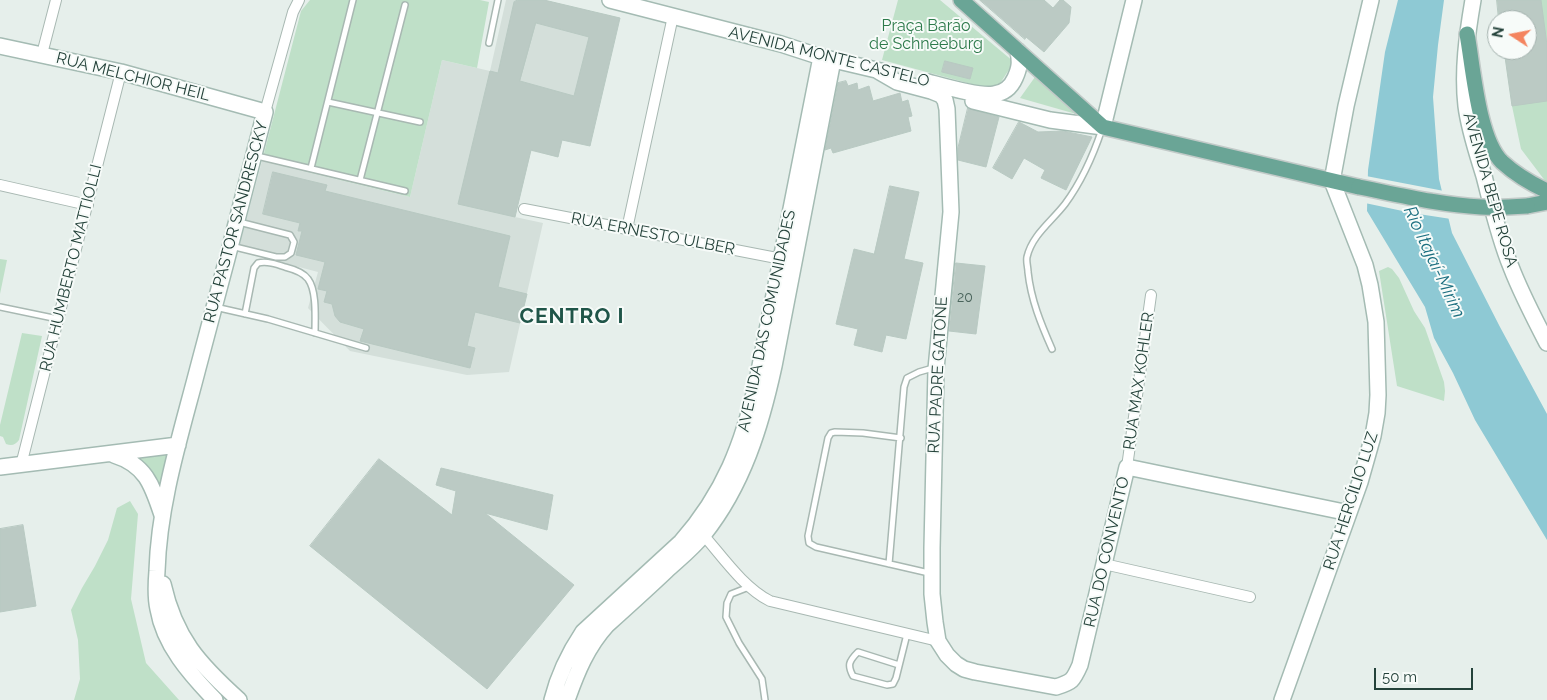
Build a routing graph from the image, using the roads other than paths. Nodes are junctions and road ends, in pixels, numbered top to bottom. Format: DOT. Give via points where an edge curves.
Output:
graph roads {
  1 [pos="56,0"];
  2 [pos="299,0"];
  3 [pos="353,0"];
  4 [pos="498,0"];
  5 [pos="610,0"];
  6 [pos="961,0"];
  7 [pos="1134,0"];
  8 [pos="1371,0"];
  9 [pos="1474,0"];
  10 [pos="405,6"];
  11 [pos="673,16"];
  12 [pos="1467,34"];
  13 [pos="489,43"];
  14 [pos="0,46"];
  15 [pos="1018,51"];
  16 [pos="42,54"];
  17 [pos="827,58"];
  18 [pos="878,71"];
  19 [pos="121,72"];
  20 [pos="328,102"];
  21 [pos="946,109"];
  22 [pos="265,112"];
  23 [pos="378,113"];
  24 [pos="420,122"];
  25 [pos="1103,127"];
  26 [pos="254,155"];
  27 [pos="311,168"];
  28 [pos="360,180"];
  29 [pos="1332,181"];
  30 [pos="0,185"];
  31 [pos="405,191"];
  32 [pos="1547,191"];
  33 [pos="1547,202"];
  34 [pos="88,205"];
  35 [pos="524,209"];
  36 [pos="237,222"];
  37 [pos="628,229"];
  38 [pos="231,246"];
  39 [pos="787,260"];
  40 [pos="1151,295"];
  41 [pos="215,306"];
  42 [pos="0,307"];
  43 [pos="245,314"];
  44 [pos="58,319"];
  45 [pos="315,333"];
  46 [pos="1547,343"];
  47 [pos="366,348"];
  48 [pos="1052,349"];
  49 [pos="936,368"];
  50 [pos="901,438"];
  51 [pos="178,446"];
  52 [pos="110,454"];
  53 [pos="22,465"];
  54 [pos="1127,466"];
  55 [pos="0,467"];
  56 [pos="1349,513"];
  57 [pos="162,515"];
  58 [pos="699,531"];
  59 [pos="157,558"];
  60 [pos="889,564"];
  61 [pos="1104,564"];
  62 [pos="932,574"];
  63 [pos="749,587"];
  64 [pos="1250,597"];
  65 [pos="907,633"];
  66 [pos="938,641"];
  67 [pos="900,664"];
  68 [pos="560,698"];
  69 [pos="215,700"];
  70 [pos="239,700"];
  71 [pos="765,700"];
  72 [pos="1282,700"];
  1 -- 16 [label="street"];
  2 -- 22 [label="street, RUA PASTOR SANDRESCKY"];
  3 -- 20 [label="lane"];
  4 -- 13 [label="lane"];
  5 -- 11 [label="main road, AVENIDA MONTE CASTELO"];
  6 -- 15 [label="main road"];
  7 -- 25 [label="main road"];
  8 -- 29 [label="main road"];
  9 -- 12 [label="main road, AVENIDA BEPE ROSA"];
  10 -- 23 [label="lane"];
  11 -- 17 [label="main road, AVENIDA MONTE CASTELO"];
  11 -- 37 [label="street"];
  12 -- 32 [label="main road" via="1478,103 1495,153 1511,169"];
  12 -- 46 [label="main road, AVENIDA BEPE ROSA" via="1466,106 1471,136 1499,234 1530,312"];
  14 -- 16 [label="main road, RUA MELCHIOR HEIL"];
  15 -- 18 [label="main road, AVENIDA MONTE CASTELO" via="1020,62 1014,80 1010,87 993,95"];
  15 -- 25 [label="main road"];
  16 -- 19 [label="main road, RUA MELCHIOR HEIL"];
  17 -- 18 [label="main road, AVENIDA MONTE CASTELO"];
  17 -- 39 [label="main road, AVENIDA DAS COMUNIDADES"];
  18 -- 21 [label="main road" via="897,82 941,95"];
  19 -- 22 [label="main road, RUA MELCHIOR HEIL"];
  19 -- 34 [label="street, RUA HUMBERTO MATTIOLLI"];
  20 -- 23 [label="lane"];
  20 -- 27 [label="lane"];
  21 -- 25 [label="main road" via="957,96 1050,120"];
  21 -- 49 [label="main road, RUA PADRE GATONE" via="951,212"];
  22 -- 26 [label="main road, RUA PASTOR SANDRESCKY"];
  23 -- 24 [label="lane"];
  23 -- 28 [label="lane"];
  25 -- 29 [label="main road"];
  25 -- 48 [label="lane" via="1085,173 1038,234 1027,259 1038,317"];
  26 -- 27 [label="lane"];
  26 -- 36 [label="main road, RUA PASTOR SANDRESCKY"];
  27 -- 28 [label="lane"];
  28 -- 31 [label="lane"];
  29 -- 33 [label="main road, bridge" via="1414,198 1481,207"];
  29 -- 56 [label="main road, RUA HERCÍLIO LUZ" via="1365,265 1376,322 1377,413 1368,457"];
  30 -- 34 [label="street"];
  34 -- 44 [label="street, RUA HUMBERTO MATTIOLLI"];
  35 -- 37 [label="street, RUA ERNESTO ULBER"];
  36 -- 38 [label="main road, RUA PASTOR SANDRESCKY"];
  36 -- 38 [label="lane" via="290,235 294,242 292,253 276,257"];
  37 -- 39 [label="street, RUA ERNESTO ULBER"];
  38 -- 41 [label="main road, RUA PASTOR SANDRESCKY"];
  39 -- 58 [label="main road, AVENIDA DAS COMUNIDADES" via="758,407 745,430 741,458 716,494"];
  40 -- 54 [label="street, RUA MAX KOHLER"];
  41 -- 43 [label="lane"];
  41 -- 51 [label="main road, RUA PASTOR SANDRESCKY"];
  42 -- 44 [label="lane"];
  43 -- 45 [label="lane"];
  43 -- 45 [label="lane" via="258,262 290,268 309,280 316,311"];
  44 -- 53 [label="street, RUA HUMBERTO MATTIOLLI"];
  45 -- 47 [label="lane"];
  49 -- 50 [label="lane" via="907,378"];
  49 -- 62 [label="main road, RUA PADRE GATONE"];
  50 -- 60 [label="lane"];
  50 -- 60 [label="lane" via="831,433 808,536 809,543 816,547"];
  51 -- 52 [label="main road"];
  51 -- 57 [label="main road, RUA PASTOR SANDRESCKY"];
  52 -- 53 [label="main road"];
  52 -- 57 [label="main road" via="132,462 142,471 150,482"];
  53 -- 55 [label="main road"];
  54 -- 56 [label="main road, RUA DO CONVENTO"];
  54 -- 61 [label="main road, RUA DO CONVENTO"];
  56 -- 72 [label="main road, RUA HERCÍLIO LUZ"];
  57 -- 59 [label="main road, RUA PASTOR SANDRESCKY"];
  58 -- 63 [label="street"];
  58 -- 68 [label="main road, AVENIDA DAS COMUNIDADES" via="675,547 583,632 569,654"];
  59 -- 69 [label="main road" via="157,608 167,638 186,668"];
  59 -- 70 [label="main road" via="165,594 180,634 202,664"];
  60 -- 62 [label="lane"];
  61 -- 64 [label="street"];
  61 -- 66 [label="main road, RUA DO CONVENTO" via="1080,666 1074,679 1068,683 1056,686 964,669 946,655"];
  62 -- 66 [label="main road, RUA PADRE GATONE"];
  63 -- 65 [label="street" via="770,601"];
  63 -- 71 [label="lane" via="731,594 726,617 762,680"];
  65 -- 66 [label="street"];
  65 -- 67 [label="lane"];
  67 -- 67 [label="lane" via="893,684 887,685 853,676 850,669 851,659 858,652"];
}
